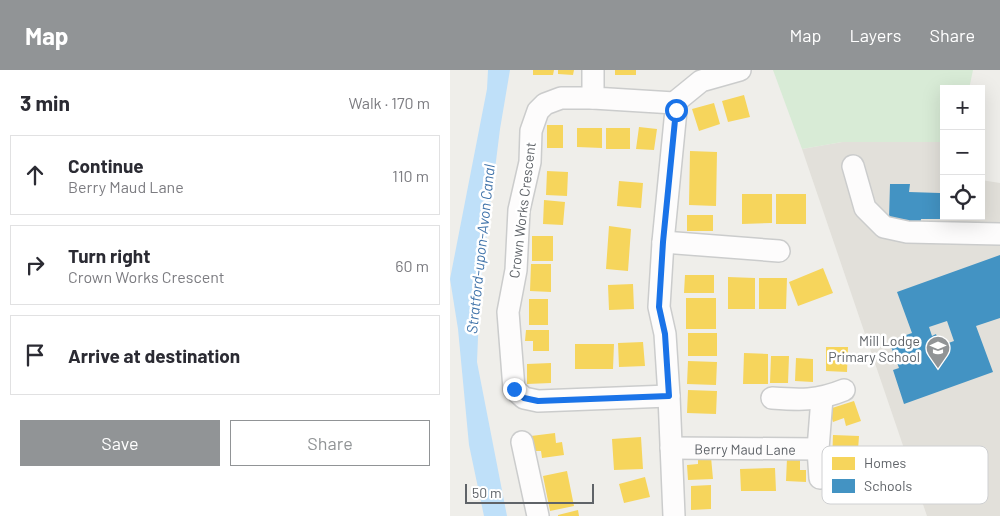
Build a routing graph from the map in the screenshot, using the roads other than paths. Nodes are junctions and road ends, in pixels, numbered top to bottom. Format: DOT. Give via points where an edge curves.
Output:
graph roads {
  1 [pos="593,70"];
  2 [pos="740,70"];
  3 [pos="593,98"];
  4 [pos="674,103"];
  5 [pos="853,166"];
  6 [pos="1000,234"];
  7 [pos="663,242"];
  8 [pos="779,251"];
  9 [pos="844,390"];
  10 [pos="669,396"];
  11 [pos="772,398"];
  12 [pos="822,398"];
  13 [pos="522,442"];
  14 [pos="671,448"];
  15 [pos="818,449"];
  16 [pos="820,478"];
  17 [pos="538,516"];
  18 [pos="674,516"];
  1 -- 3 [label="street"];
  2 -- 4 [label="street" via="701,81"];
  3 -- 4 [label="street"];
  3 -- 10 [label="street, Crown Works Crescent" via="561,98 545,104 538,111 532,131 530,162 519,210 516,270 508,312 514,389 524,398 538,401"];
  4 -- 7 [label="street" via="676,110"];
  5 -- 6 [label="street" via="865,208 884,227 907,232"];
  7 -- 8 [label="street"];
  7 -- 10 [label="street" via="659,307 665,334"];
  9 -- 12 [label="street"];
  10 -- 14 [label="street"];
  11 -- 12 [label="street"];
  12 -- 15 [label="street"];
  13 -- 17 [label="street"];
  14 -- 15 [label="street, Berry Maud Lane"];
  14 -- 18 [label="street"];
  15 -- 16 [label="street"];
}
